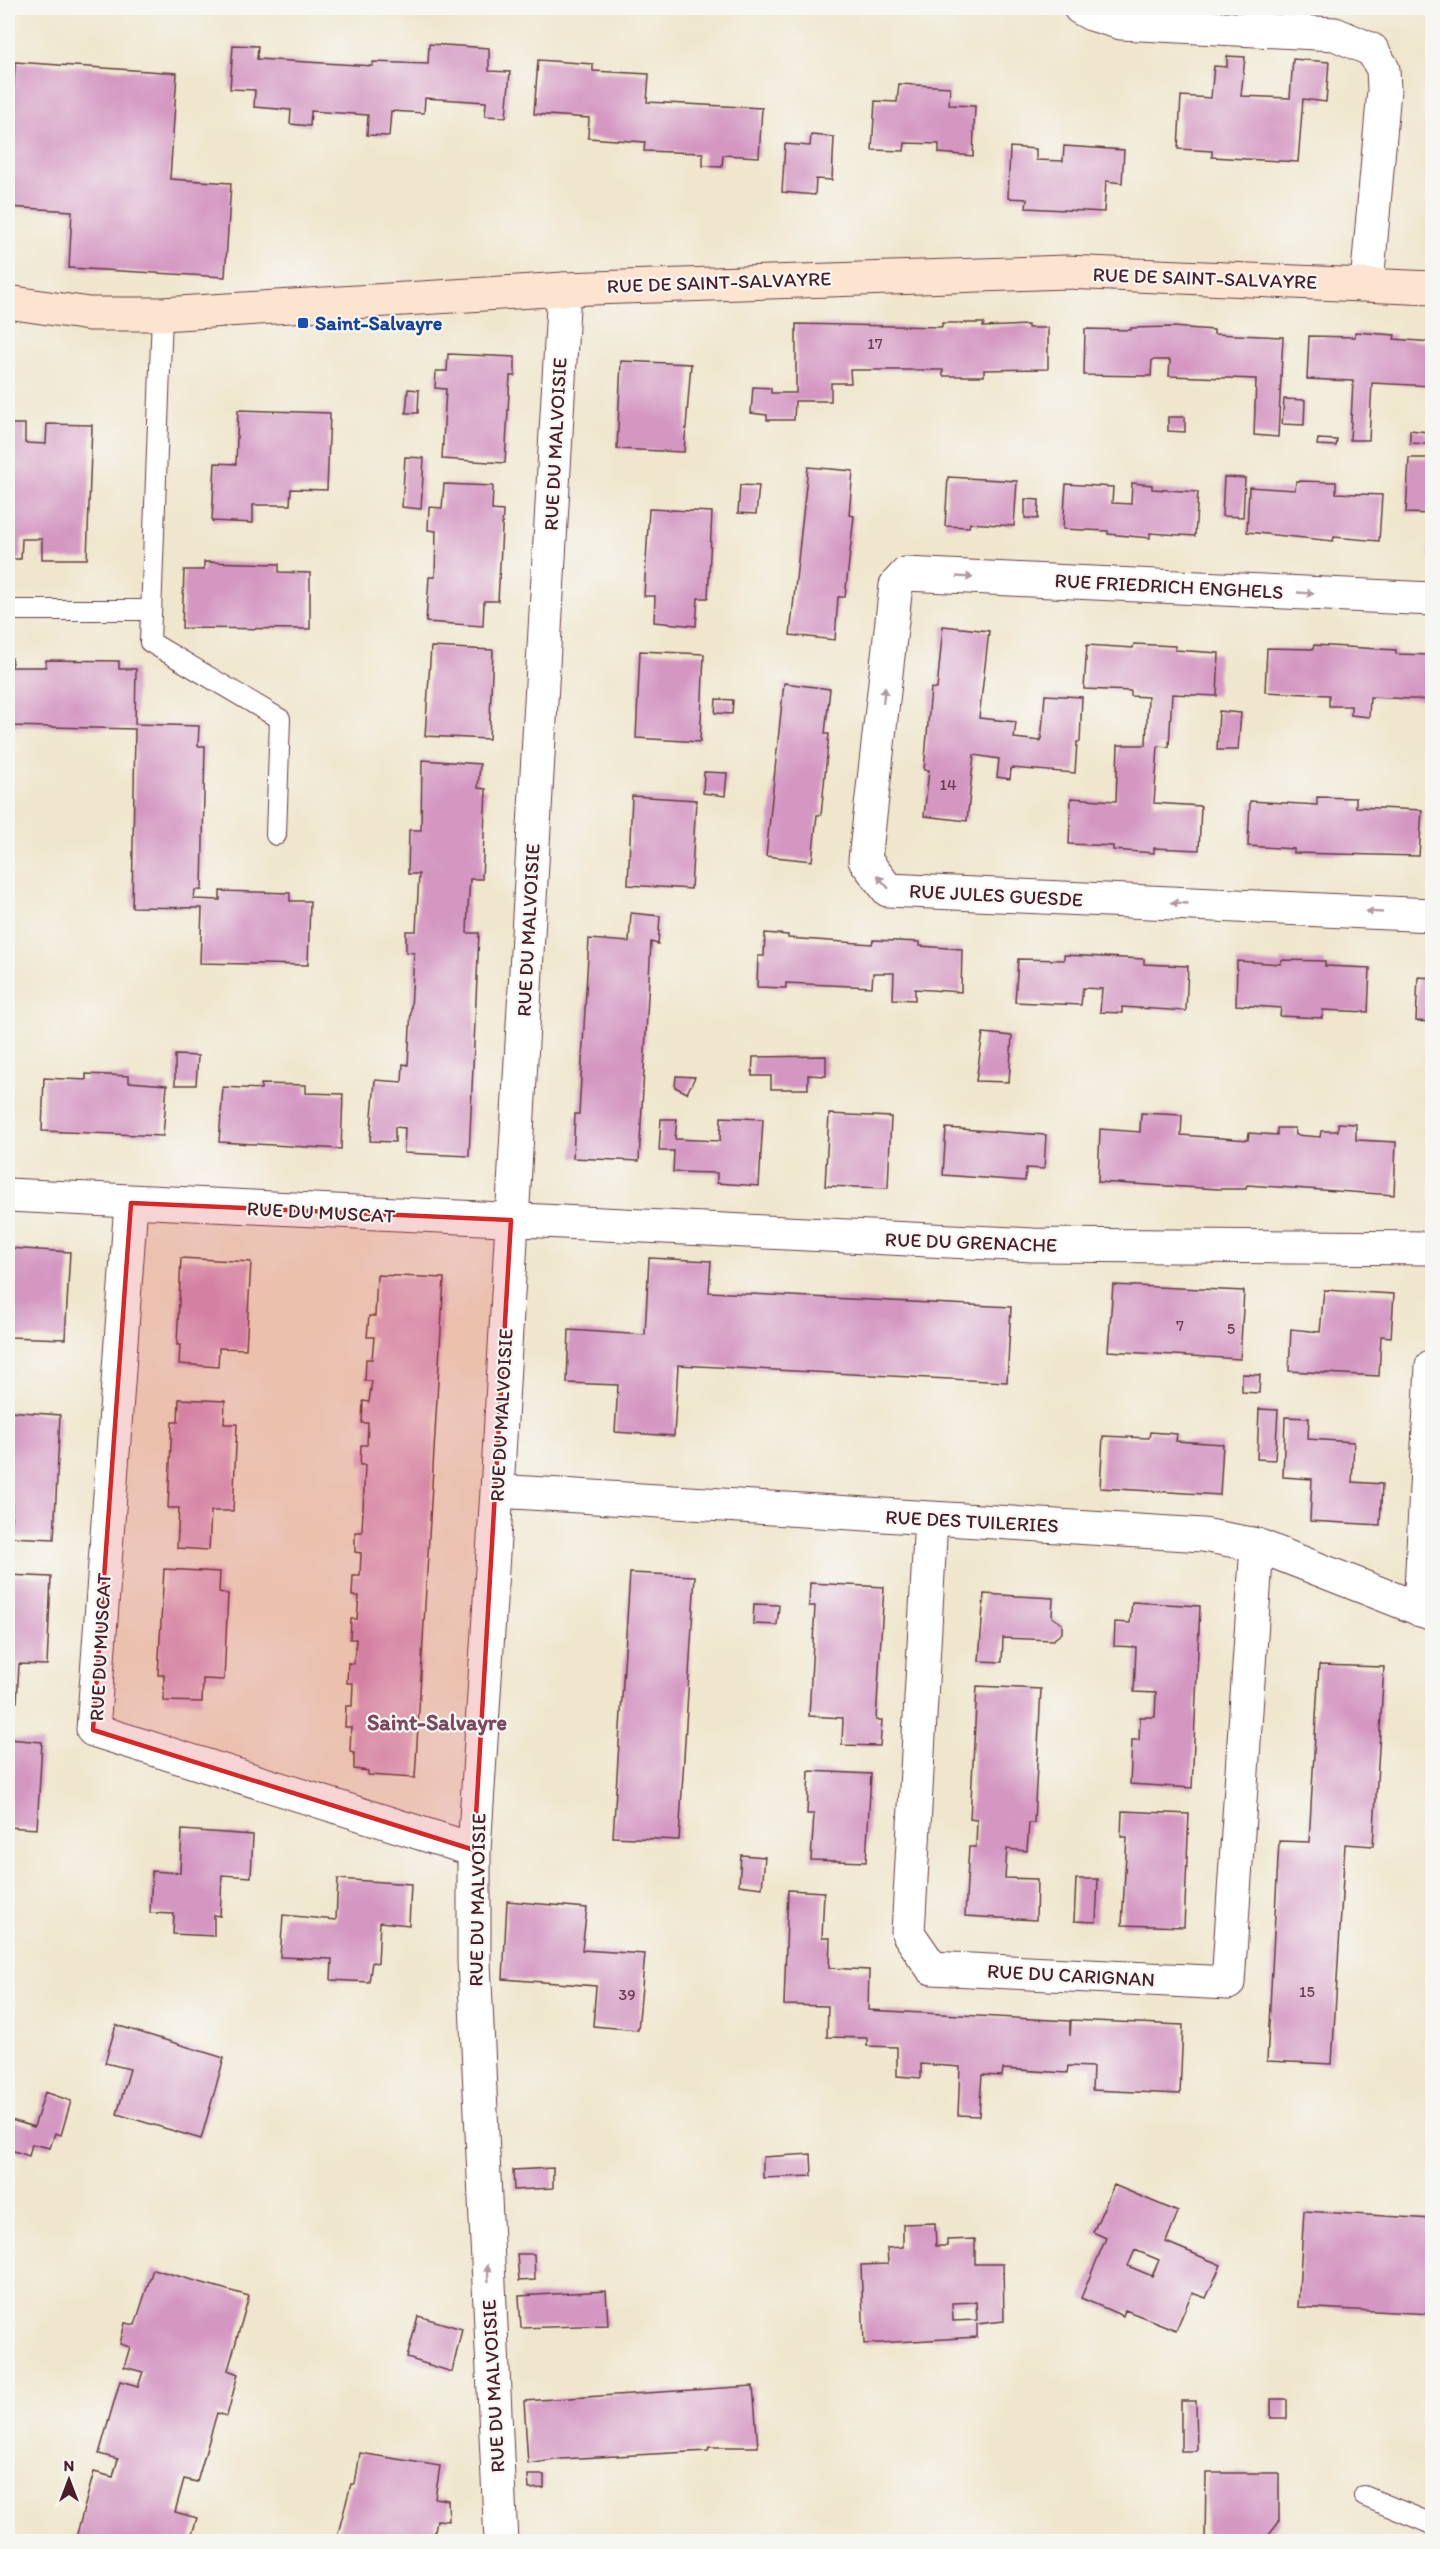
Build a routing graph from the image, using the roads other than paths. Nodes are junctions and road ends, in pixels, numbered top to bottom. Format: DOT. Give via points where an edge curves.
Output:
graph roads {
  1 [pos="1080,8"];
  2 [pos="1367,284"];
  3 [pos="1432,288"];
  4 [pos="564,289"];
  5 [pos="8,302"];
  6 [pos="162,314"];
  7 [pos="906,574"];
  8 [pos="1432,599"];
  9 [pos="8,610"];
  10 [pos="151,610"];
  11 [pos="276,835"];
  12 [pos="1432,915"];
  13 [pos="8,1195"];
  14 [pos="131,1203"];
  15 [pos="511,1220"];
  16 [pos="1432,1248"];
  17 [pos="1432,1366"];
  18 [pos="497,1491"];
  19 [pos="931,1519"];
  20 [pos="1257,1545"];
  21 [pos="1426,1612"];
  22 [pos="474,1850"];
  23 [pos="1364,2496"];
  24 [pos="1432,2524"];
  25 [pos="501,2541"];
  1 -- 2 [label="street" via="1121,23 1335,34 1372,50 1383,69 1384,90"];
  2 -- 3 [label="street, RUE DE SAINT-SALVAYRE"];
  2 -- 4 [label="street, RUE DE SAINT-SALVAYRE" via="1066,272"];
  4 -- 6 [label="street, RUE DE SAINT-SALVAYRE"];
  4 -- 15 [label="street, RUE DU MALVOISIE"];
  5 -- 6 [label="street, RUE DE SAINT-SALVAYRE" via="89,314"];
  6 -- 10 [label="lane"];
  7 -- 8 [label="street, RUE FRIEDRICH ENGHELS, one-way"];
  12 -- 7 [label="street, RUE JULES GUESDE, one-way" via="888,890 865,860 896,585"];
  9 -- 10 [label="lane"];
  10 -- 11 [label="lane" via="150,642 280,719"];
  13 -- 14 [label="street, RUE DU MUSCAT"];
  14 -- 15 [label="street, RUE DU MUSCAT"];
  14 -- 22 [label="street, RUE DU MUSCAT" via="93,1730"];
  15 -- 16 [label="street, RUE DU GRENACHE" via="1033,1245"];
  15 -- 18 [label="street, RUE DU MALVOISIE"];
  17 -- 21 [label="street"];
  18 -- 19 [label="street, RUE DES TUILERIES"];
  18 -- 22 [label="street, RUE DU MALVOISIE"];
  19 -- 20 [label="street, RUE DES TUILERIES" via="1203,1535"];
  19 -- 20 [label="street, RUE DU CARIGNAN" via="908,1933 932,1968 1228,1983"];
  20 -- 21 [label="street, RUE DES TUILERIES"];
  25 -- 22 [label="street, RUE DU MALVOISIE, one-way" via="477,2052"];
  23 -- 24 [label="lane"];
}
